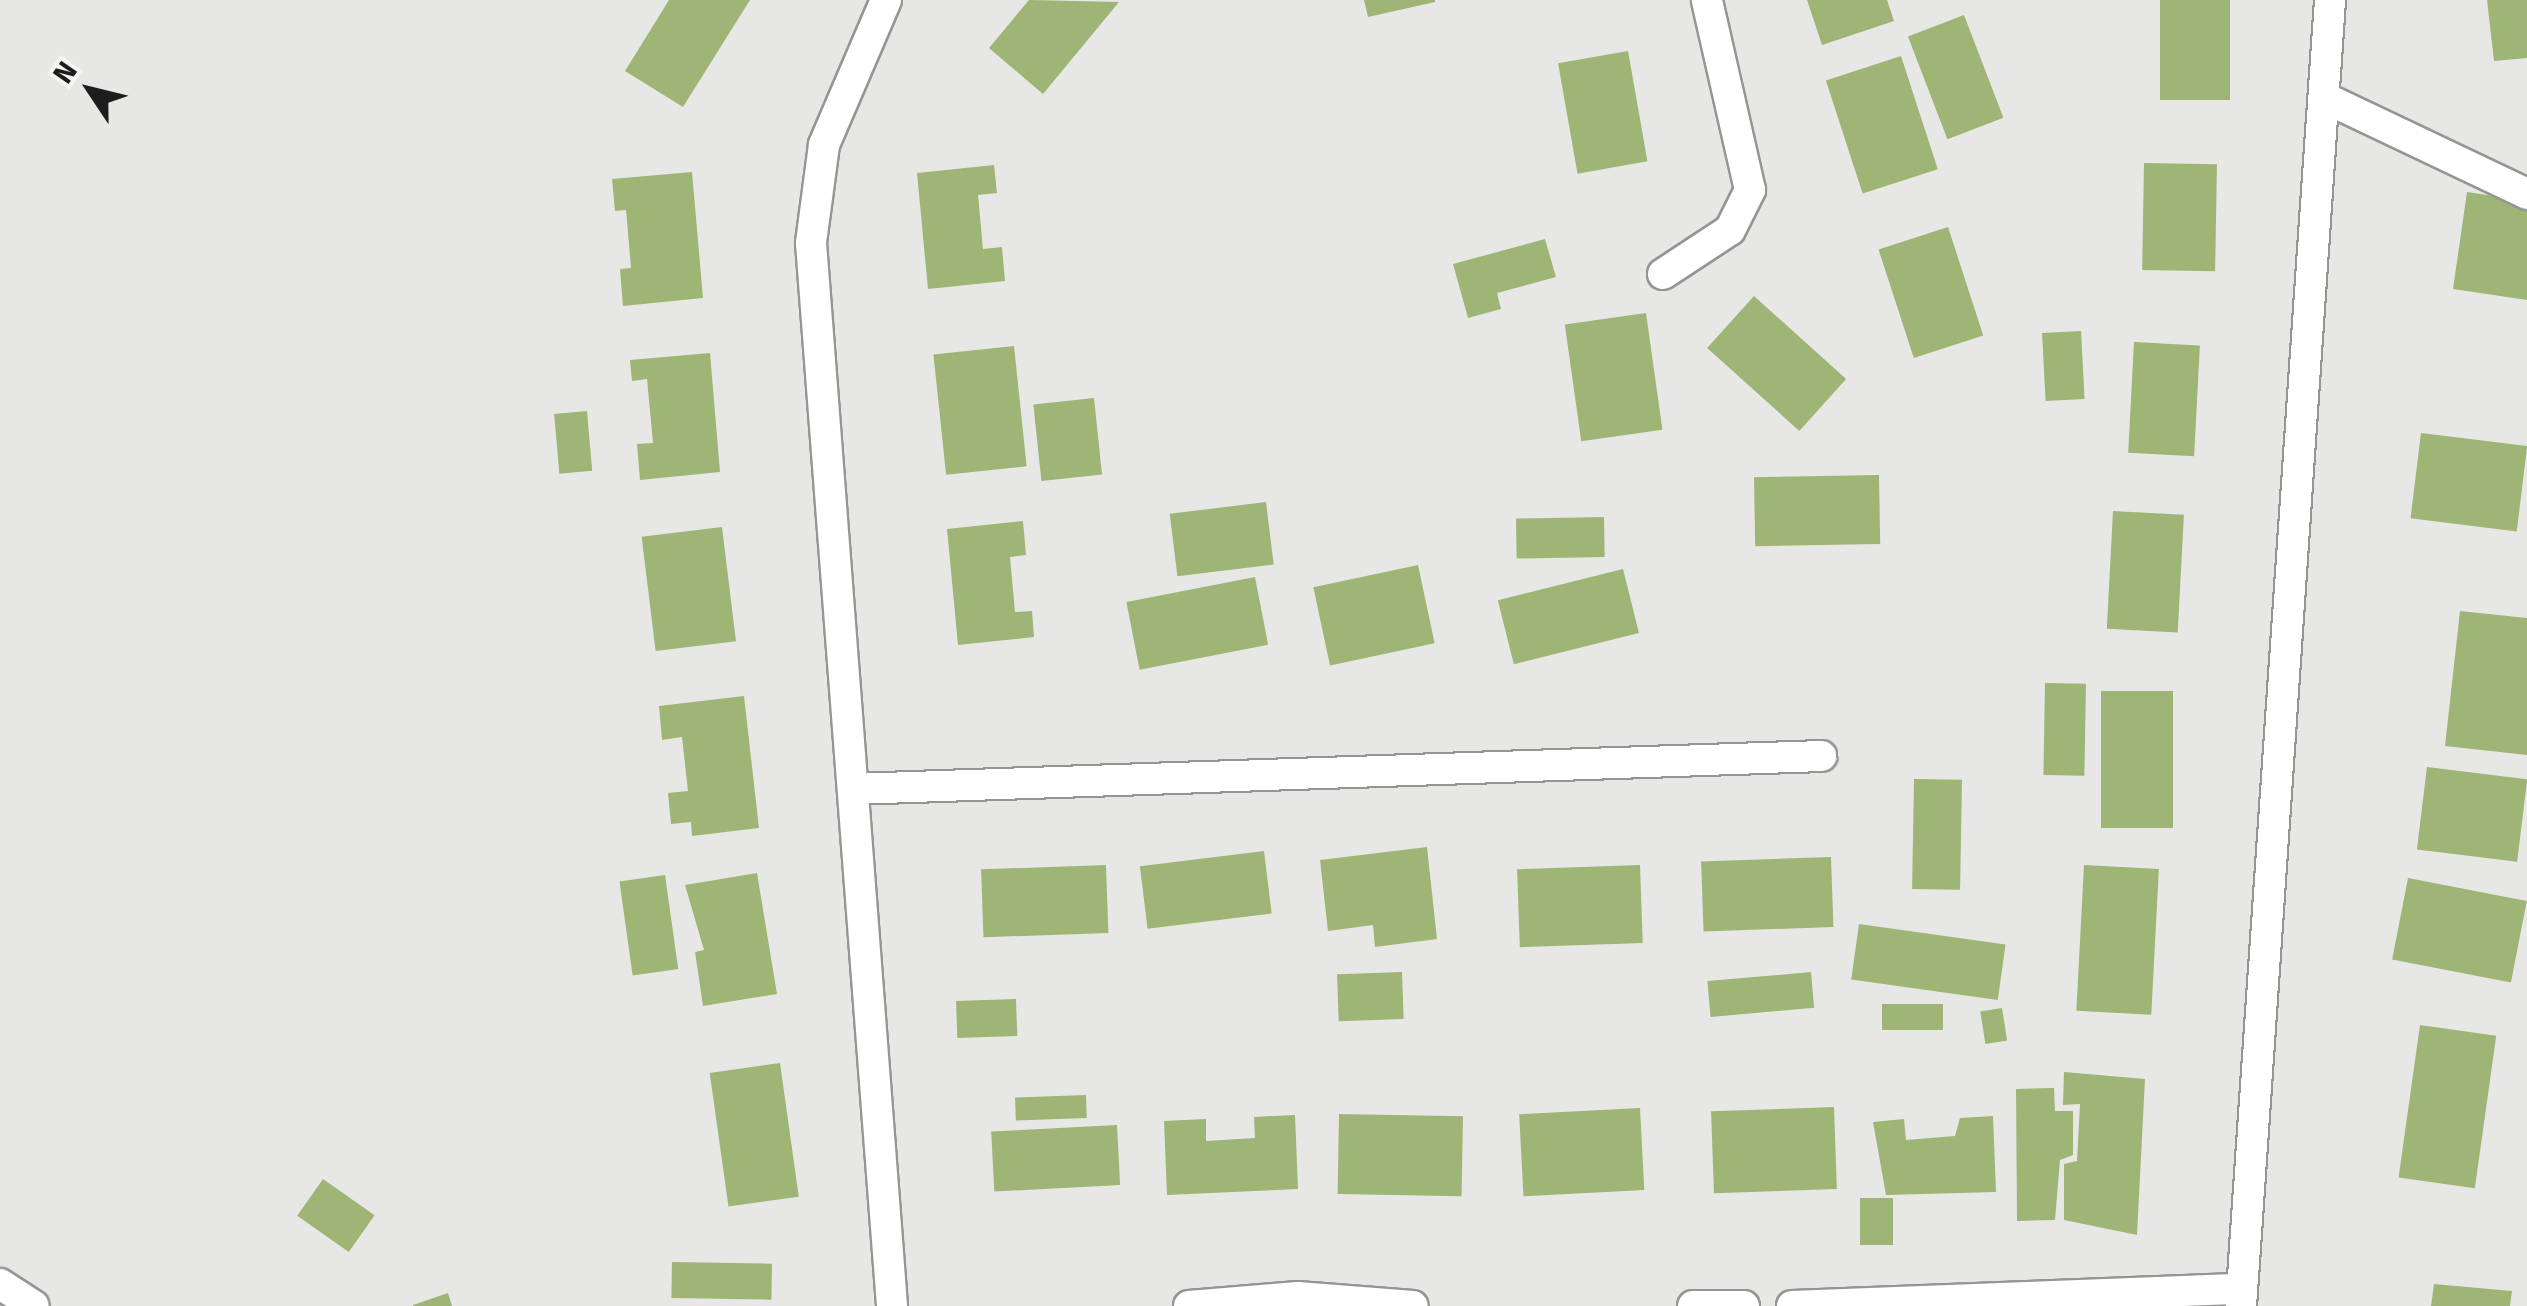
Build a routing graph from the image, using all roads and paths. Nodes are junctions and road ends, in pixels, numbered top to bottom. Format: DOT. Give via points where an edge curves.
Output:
graph roads {
  1 [pos="886,0"];
  2 [pos="1707,0"];
  3 [pos="2330,0"];
  4 [pos="2325,98"];
  5 [pos="2527,194"];
  6 [pos="1663,274"];
  7 [pos="1821,756"];
  8 [pos="852,789"];
  9 [pos="0,1284"];
  10 [pos="2241,1297"];
  11 [pos="1703,1305"];
  12 [pos="34,1306"];
  13 [pos="892,1306"];
  14 [pos="1189,1306"];
  15 [pos="1413,1306"];
  16 [pos="1744,1306"];
  17 [pos="1792,1306"];
  1 -- 8 [label="street" via="824,145 811,242"];
  2 -- 6 [label="street" via="1750,190 1730,230"];
  3 -- 4 [label="street"];
  4 -- 5 [label="street"];
  4 -- 10 [label="street"];
  7 -- 8 [label="street"];
  8 -- 13 [label="street"];
  9 -- 12 [label="street"];
  10 -- 17 [label="street"];
  11 -- 16 [label="street"];
  14 -- 15 [label="street" via="1298,1297"];
}
